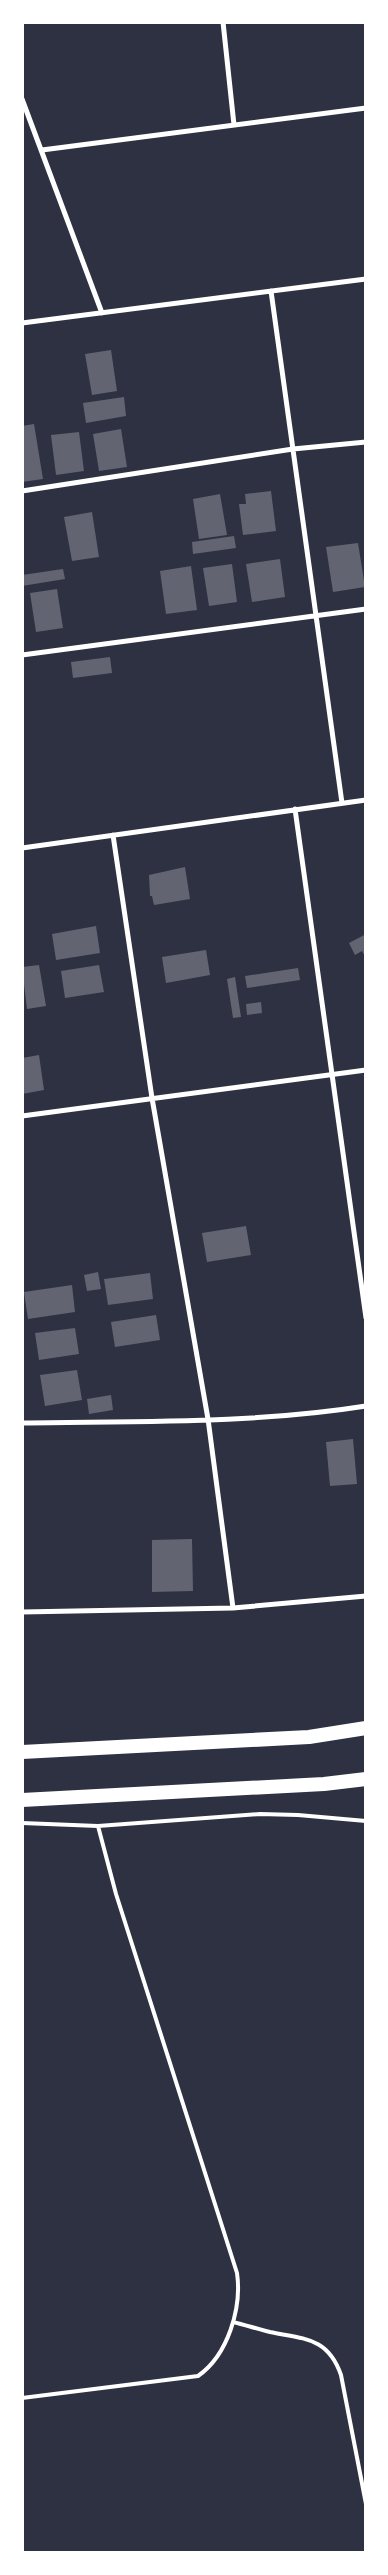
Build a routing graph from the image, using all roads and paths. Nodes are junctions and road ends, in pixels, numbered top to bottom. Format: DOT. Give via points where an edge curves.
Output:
graph roads {
  1 [pos="223,22"];
  2 [pos="22,99"];
  3 [pos="366,108"];
  4 [pos="234,125"];
  5 [pos="42,150"];
  6 [pos="366,279"];
  7 [pos="271,291"];
  8 [pos="102,313"];
  9 [pos="22,324"];
  10 [pos="366,442"];
  11 [pos="293,449"];
  12 [pos="22,491"];
  13 [pos="366,609"];
  14 [pos="317,616"];
  15 [pos="22,655"];
  16 [pos="366,800"];
  17 [pos="342,803"];
  18 [pos="295,810"];
  19 [pos="113,835"];
  20 [pos="22,848"];
  21 [pos="366,1070"];
  22 [pos="332,1076"];
  23 [pos="152,1098"];
  24 [pos="22,1116"];
  25 [pos="366,1318"];
  26 [pos="366,1406"];
  27 [pos="208,1419"];
  28 [pos="23,1422"];
  29 [pos="366,1596"];
  30 [pos="233,1608"];
  31 [pos="22,1612"];
  32 [pos="366,1728"];
  33 [pos="22,1752"];
  34 [pos="364,1780"];
  35 [pos="22,1800"];
  36 [pos="366,1821"];
  37 [pos="22,1823"];
  38 [pos="98,1826"];
  39 [pos="233,2322"];
  40 [pos="22,2398"];
  41 [pos="366,2504"];
  1 -- 4 [label="street"];
  2 -- 5 [label="street"];
  3 -- 4 [label="street"];
  4 -- 5 [label="street"];
  5 -- 8 [label="street"];
  6 -- 7 [label="street"];
  7 -- 8 [label="street"];
  7 -- 11 [label="street"];
  8 -- 9 [label="street"];
  10 -- 11 [label="street"];
  11 -- 12 [label="street"];
  11 -- 14 [label="street"];
  13 -- 14 [label="street"];
  14 -- 15 [label="street"];
  14 -- 17 [label="street"];
  16 -- 17 [label="street"];
  17 -- 18 [label="street"];
  18 -- 19 [label="street"];
  18 -- 22 [label="street"];
  19 -- 20 [label="street"];
  19 -- 23 [label="street"];
  21 -- 22 [label="street"];
  22 -- 23 [label="street"];
  22 -- 25 [label="street"];
  23 -- 24 [label="street"];
  23 -- 27 [label="street"];
  26 -- 27 [label="street" via="330,1412"];
  27 -- 28 [label="street"];
  27 -- 30 [label="street"];
  29 -- 30 [label="street"];
  30 -- 31 [label="street"];
  32 -- 33 [label="highway" via="309,1737"];
  34 -- 35 [label="highway"];
  36 -- 38 [label="lane" via="260,1814"];
  37 -- 38 [label="lane"];
  38 -- 39 [label="lane" via="116,1894 238,2273 239,2298"];
  39 -- 40 [label="lane" via="216,2358 198,2376"];
  39 -- 41 [label="lane" via="310,2339 333,2358 341,2375"];
}
